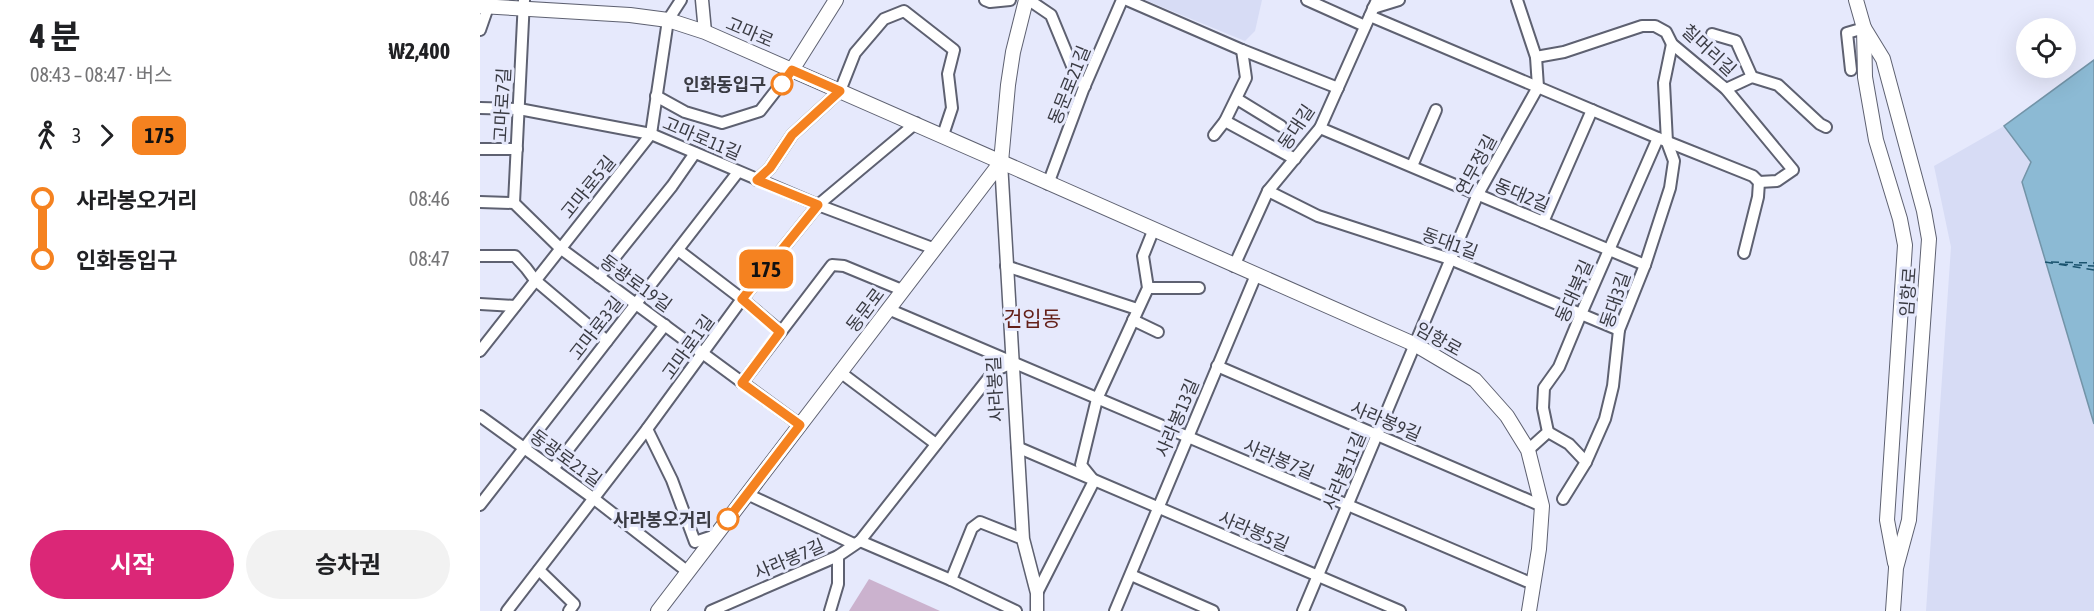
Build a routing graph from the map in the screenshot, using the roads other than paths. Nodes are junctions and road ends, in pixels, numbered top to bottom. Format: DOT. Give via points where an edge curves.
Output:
graph roads {
  1 [pos="681,0"];
  2 [pos="702,0"];
  3 [pos="836,0"];
  4 [pos="985,0"];
  5 [pos="1010,0"];
  6 [pos="1028,0"];
  7 [pos="1124,0"];
  8 [pos="1307,0"];
  9 [pos="1399,0"];
  10 [pos="1517,0"];
  11 [pos="1856,0"];
  12 [pos="524,4"];
  13 [pos="484,7"];
  14 [pos="1371,13"];
  15 [pos="668,20"];
  16 [pos="1864,28"];
  17 [pos="480,30"];
  18 [pos="705,32"];
  19 [pos="1712,34"];
  20 [pos="1672,44"];
  21 [pos="1242,50"];
  22 [pos="1536,57"];
  23 [pos="792,70"];
  24 [pos="1851,70"];
  25 [pos="1752,77"];
  26 [pos="1085,86"];
  27 [pos="1538,87"];
  28 [pos="1338,88"];
  29 [pos="1726,89"];
  30 [pos="840,91"];
  31 [pos="656,96"];
  32 [pos="1237,99"];
  33 [pos="480,108"];
  34 [pos="519,109"];
  35 [pos="1436,110"];
  36 [pos="1592,110"];
  37 [pos="1225,120"];
  38 [pos="916,123"];
  39 [pos="1281,126"];
  40 [pos="1826,127"];
  41 [pos="1320,128"];
  42 [pos="651,134"];
  43 [pos="943,135"];
  44 [pos="1214,135"];
  45 [pos="1663,140"];
  46 [pos="480,149"];
  47 [pos="517,149"];
  48 [pos="695,153"];
  49 [pos="1295,159"];
  50 [pos="1002,162"];
  51 [pos="1412,166"];
  52 [pos="738,172"];
  53 [pos="757,180"];
  54 [pos="1759,182"];
  55 [pos="1048,184"];
  56 [pos="1268,191"];
  57 [pos="1478,194"];
  58 [pos="480,202"];
  59 [pos="514,203"];
  60 [pos="818,205"];
  61 [pos="1543,222"];
  62 [pos="1153,231"];
  63 [pos="560,248"];
  64 [pos="935,249"];
  65 [pos="678,250"];
  66 [pos="1610,250"];
  67 [pos="1744,253"];
  68 [pos="480,256"];
  69 [pos="1450,260"];
  70 [pos="1645,265"];
  71 [pos="1006,266"];
  72 [pos="1234,266"];
  73 [pos="1256,275"];
  74 [pos="599,277"];
  75 [pos="535,280"];
  76 [pos="1148,288"];
  77 [pos="1199,288"];
  78 [pos="902,290"];
  79 [pos="742,299"];
  80 [pos="480,304"];
  81 [pos="636,304"];
  82 [pos="515,306"];
  83 [pos="888,309"];
  84 [pos="1581,314"];
  85 [pos="1135,315"];
  86 [pos="665,325"];
  87 [pos="1619,330"];
  88 [pos="780,332"];
  89 [pos="1158,332"];
  90 [pos="607,341"];
  91 [pos="1416,345"];
  92 [pos="480,351"];
  93 [pos="703,355"];
  94 [pos="1012,363"];
  95 [pos="1217,366"];
  96 [pos="840,372"];
  97 [pos="742,383"];
  98 [pos="1097,399"];
  99 [pos="480,416"];
  100 [pos="800,425"];
  101 [pos="647,429"];
  102 [pos="1548,432"];
  103 [pos="1377,435"];
  104 [pos="1187,437"];
  105 [pos="936,444"];
  106 [pos="1017,447"];
  107 [pos="524,448"];
  108 [pos="1528,450"];
  109 [pos="1586,462"];
  110 [pos="553,469"];
  111 [pos="1094,481"];
  112 [pos="747,494"];
  113 [pos="593,498"];
  114 [pos="1563,499"];
  115 [pos="480,505"];
  116 [pos="1348,506"];
  117 [pos="1542,506"];
  118 [pos="1158,507"];
  119 [pos="716,536"];
  120 [pos="1023,539"];
  121 [pos="857,543"];
  122 [pos="838,556"];
  123 [pos="1896,568"];
  124 [pos="539,570"];
  125 [pos="688,572"];
  126 [pos="1131,575"];
  127 [pos="1317,576"];
  128 [pos="951,580"];
  129 [pos="1533,584"];
  130 [pos="1036,593"];
  131 [pos="507,611"];
  132 [pos="569,611"];
  133 [pos="658,611"];
  134 [pos="711,611"];
  135 [pos="830,611"];
  136 [pos="1016,611"];
  137 [pos="1037,611"];
  138 [pos="1115,611"];
  139 [pos="1213,611"];
  140 [pos="1303,611"];
  141 [pos="1400,611"];
  142 [pos="1529,611"];
  143 [pos="1893,611"];
  1 -- 15 [label="street"];
  2 -- 18 [label="street"];
  3 -- 23 [label="main road"];
  4 -- 5 [label="street"];
  6 -- 26 [label="street" via="1051,15 1077,78"];
  6 -- 50 [label="main road" via="1008,85"];
  7 -- 21 [label="street, 동문로21길"];
  7 -- 26 [label="street, 동문로21길"];
  8 -- 14 [label="street"];
  9 -- 14 [label="street"];
  10 -- 22 [label="street"];
  11 -- 16 [label="main road, 임항로"];
  12 -- 13 [label="main road, 고마로"];
  12 -- 15 [label="main road, 고마로"];
  12 -- 34 [label="street, 고마로7길"];
  13 -- 17 [label="street"];
  14 -- 27 [label="street"];
  14 -- 28 [label="street, 동대길"];
  15 -- 18 [label="main road, 고마로"];
  15 -- 31 [label="street"];
  16 -- 24 [label="street" via="1847,33"];
  16 -- 123 [label="main road, 임항로" via="1865,77 1876,140 1905,245 1887,520"];
  16 -- 123 [label="main road, 임항로" via="1883,59 1929,239 1909,520"];
  18 -- 23 [label="main road, 고마로"];
  19 -- 25 [label="street" via="1736,41"];
  20 -- 22 [label="street, 칠머리길" via="1666,32 1655,26 1642,26 1564,52"];
  20 -- 29 [label="street, 칠머리길"];
  20 -- 45 [label="street, 동대3길" via="1664,83"];
  21 -- 28 [label="street, 동문로21길"];
  21 -- 32 [label="street" via="1246,78"];
  22 -- 27 [label="street"];
  23 -- 30 [label="main road, 고마로"];
  23 -- 31 [label="street" via="760,111 722,123 685,112"];
  25 -- 29 [label="street"];
  25 -- 40 [label="street" via="1778,85"];
  26 -- 55 [label="street, 동문로21길"];
  27 -- 36 [label="street"];
  27 -- 57 [label="street, 연무정길"];
  28 -- 41 [label="street, 동대길"];
  29 -- 54 [label="street, 칠머리길" via="1792,170 1777,181"];
  30 -- 38 [label="main road, 고마로"];
  30 -- 43 [label="street" via="855,53 884,19 904,11 954,50 948,74 952,108"];
  30 -- 53 [label="street" via="792,135"];
  31 -- 42 [label="street"];
  32 -- 37 [label="street"];
  32 -- 39 [label="street"];
  33 -- 34 [label="street, 고마로11길"];
  34 -- 42 [label="street, 고마로11길"];
  34 -- 47 [label="street, 고마로7길"];
  35 -- 51 [label="street"];
  36 -- 45 [label="street"];
  36 -- 61 [label="street"];
  37 -- 44 [label="street"];
  37 -- 49 [label="street"];
  38 -- 43 [label="main road, 고마로"];
  38 -- 60 [label="street, 고마로1길"];
  41 -- 49 [label="street, 동대길"];
  41 -- 51 [label="street, 동대2길"];
  42 -- 48 [label="street, 고마로11길"];
  42 -- 63 [label="street, 고마로5길"];
  43 -- 50 [label="main road, 고마로"];
  45 -- 54 [label="street" via="1753,176"];
  45 -- 66 [label="street, 동대북길"];
  45 -- 70 [label="street, 동대3길" via="1674,161 1670,188"];
  46 -- 47 [label="street"];
  47 -- 59 [label="street, 고마로7길"];
  48 -- 52 [label="street, 고마로11길"];
  48 -- 74 [label="street"];
  49 -- 56 [label="street, 동대길"];
  50 -- 55 [label="main road, 임항로"];
  50 -- 64 [label="main road, 동문로"];
  50 -- 71 [label="street, 사라봉길"];
  51 -- 57 [label="street, 동대2길"];
  52 -- 53 [label="street, 고마로11길"];
  52 -- 65 [label="street, 고마로3길"];
  53 -- 60 [label="street, 고마로11길"];
  54 -- 67 [label="street"];
  55 -- 62 [label="main road, 임항로"];
  56 -- 69 [label="street, 동대1길" via="1318,216"];
  56 -- 72 [label="street, 동대길"];
  57 -- 61 [label="street, 동대2길"];
  57 -- 69 [label="street, 연무정길"];
  58 -- 59 [label="street"];
  59 -- 63 [label="street, 동광로19길"];
  60 -- 64 [label="street, 고마로11길"];
  60 -- 79 [label="street, 고마로1길"];
  61 -- 66 [label="street, 동대2길"];
  62 -- 72 [label="main road, 임항로"];
  62 -- 76 [label="street" via="1143,256"];
  63 -- 74 [label="street, 동광로19길"];
  63 -- 75 [label="street, 고마로5길"];
  64 -- 78 [label="main road, 동문로"];
  65 -- 79 [label="street"];
  65 -- 81 [label="street, 고마로3길"];
  66 -- 70 [label="street, 동대2길"];
  66 -- 84 [label="street, 동대북길"];
  68 -- 75 [label="street" via="515,256"];
  69 -- 84 [label="street, 동대1길"];
  69 -- 91 [label="street, 연무정길"];
  70 -- 87 [label="street, 동대3길"];
  71 -- 85 [label="street"];
  71 -- 94 [label="street, 사라봉길"];
  72 -- 73 [label="main road, 임항로"];
  73 -- 91 [label="main road, 임항로"];
  73 -- 95 [label="street, 사라봉13길"];
  74 -- 81 [label="street, 동광로19길"];
  75 -- 82 [label="street, 고마로5길"];
  75 -- 90 [label="street"];
  76 -- 77 [label="street"];
  76 -- 85 [label="street"];
  78 -- 83 [label="main road, 동문로"];
  78 -- 88 [label="street" via="844,266 832,266"];
  79 -- 88 [label="street"];
  79 -- 93 [label="street, 고마로1길"];
  80 -- 82 [label="street"];
  81 -- 86 [label="street, 동광로19길"];
  81 -- 90 [label="street, 고마로3길"];
  82 -- 92 [label="street, 고마로5길"];
  83 -- 94 [label="street, 사라봉7길"];
  83 -- 96 [label="main road, 동문로"];
  84 -- 87 [label="street, 동대1길"];
  84 -- 102 [label="street, 동대북길" via="1559,367 1544,387"];
  85 -- 89 [label="street"];
  85 -- 98 [label="street"];
  86 -- 93 [label="street, 동광로19길"];
  86 -- 110 [label="street"];
  87 -- 109 [label="street, 동대3길" via="1605,418"];
  88 -- 97 [label="street"];
  90 -- 107 [label="street, 고마로3길"];
  91 -- 103 [label="street, 사라봉11길"];
  91 -- 108 [label="main road, 임항로" via="1475,380 1507,416"];
  93 -- 97 [label="street, 동광로19길"];
  93 -- 101 [label="street, 고마로1길"];
  94 -- 98 [label="street, 사라봉7길"];
  94 -- 105 [label="street, 사라봉7길" via="994,371"];
  94 -- 106 [label="street, 사라봉길"];
  95 -- 103 [label="street, 사라봉9길"];
  95 -- 104 [label="street, 사라봉13길"];
  96 -- 100 [label="main road, 동문로"];
  96 -- 105 [label="street"];
  97 -- 100 [label="street, 동광로19길"];
  98 -- 104 [label="street, 사라봉7길"];
  98 -- 111 [label="street" via="1081,465"];
  99 -- 107 [label="street, 동광로21길"];
  100 -- 112 [label="main road, 동문로"];
  101 -- 113 [label="street, 고마로1길"];
  101 -- 119 [label="street" via="672,480 695,542"];
  102 -- 108 [label="street"];
  102 -- 109 [label="street" via="1569,444"];
  103 -- 116 [label="street, 사라봉11길"];
  103 -- 117 [label="street, 사라봉9길"];
  104 -- 116 [label="street, 사라봉7길"];
  104 -- 118 [label="street, 사라봉13길"];
  105 -- 121 [label="street, 사라봉7길"];
  106 -- 111 [label="street, 사라봉5길"];
  106 -- 120 [label="street, 사라봉길"];
  107 -- 110 [label="street, 동광로21길"];
  107 -- 115 [label="street, 고마로3길"];
  108 -- 117 [label="main road, 임항로"];
  109 -- 114 [label="street, 동대3길"];
  110 -- 113 [label="street, 동광로21길"];
  111 -- 118 [label="street, 사라봉5길"];
  111 -- 130 [label="street"];
  112 -- 119 [label="main road, 동문로"];
  112 -- 121 [label="street"];
  113 -- 124 [label="street, 고마로1길"];
  113 -- 125 [label="street, 동광로21길"];
  116 -- 127 [label="street, 사라봉11길"];
  116 -- 129 [label="street, 사라봉7길"];
  117 -- 129 [label="main road, 임항로"];
  118 -- 126 [label="street, 사라봉13길"];
  118 -- 127 [label="street, 사라봉5길"];
  119 -- 125 [label="main road, 동문로"];
  120 -- 128 [label="street" via="980,522 972,528"];
  120 -- 130 [label="street, 사라봉길"];
  121 -- 122 [label="street, 사라봉7길"];
  121 -- 128 [label="street"];
  122 -- 134 [label="street, 사라봉7길"];
  122 -- 135 [label="street" via="838,584"];
  123 -- 143 [label="main road, 임항로"];
  124 -- 131 [label="street, 고마로1길"];
  124 -- 132 [label="street" via="574,604"];
  125 -- 133 [label="main road, 동문로"];
  126 -- 138 [label="street, 사라봉13길"];
  126 -- 139 [label="street"];
  127 -- 140 [label="street, 사라봉11길"];
  127 -- 141 [label="street, 사라봉5길"];
  128 -- 136 [label="street"];
  129 -- 142 [label="main road, 임항로"];
  130 -- 137 [label="street, 사라봉길"];
}
